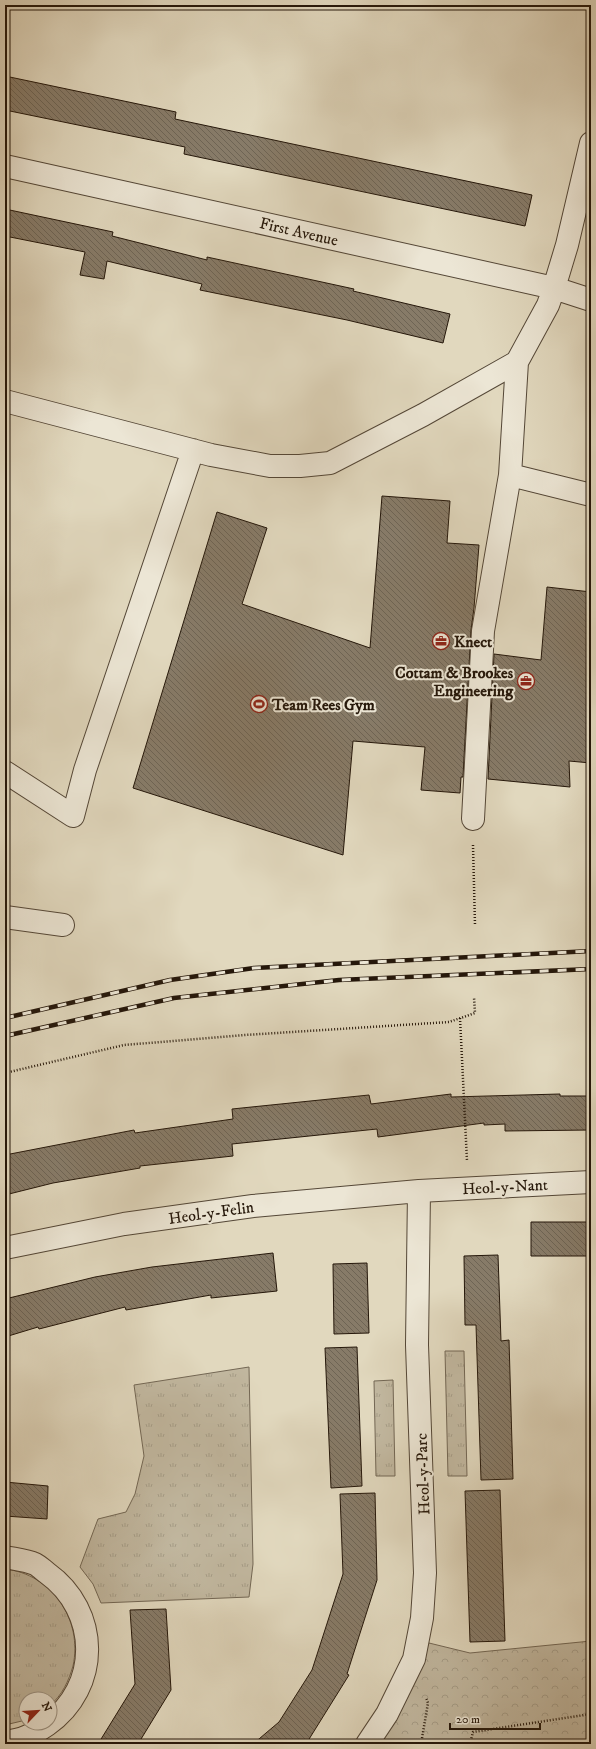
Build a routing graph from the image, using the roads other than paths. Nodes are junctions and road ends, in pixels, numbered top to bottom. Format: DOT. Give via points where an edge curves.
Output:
graph roads {
  1 [pos="591,143"];
  2 [pos="5,166"];
  3 [pos="554,288"];
  4 [pos="591,300"];
  5 [pos="517,362"];
  6 [pos="5,401"];
  7 [pos="193,450"];
  8 [pos="510,475"];
  9 [pos="591,495"];
  10 [pos="5,772"];
  11 [pos="473,819"];
  12 [pos="5,917"];
  13 [pos="63,925"];
  14 [pos="591,1182"];
  15 [pos="419,1191"];
  16 [pos="5,1248"];
  17 [pos="5,1557"];
  18 [pos="5,1741"];
  19 [pos="367,1744"];
  1 -- 3 [label="street"];
  2 -- 3 [label="street, First Avenue"];
  3 -- 4 [label="street, First Avenue"];
  3 -- 5 [label="street" via="548,305"];
  5 -- 7 [label="street" via="330,463 270,466"];
  5 -- 8 [label="street"];
  6 -- 7 [label="street"];
  7 -- 10 [label="street" via="85,770 73,816"];
  8 -- 9 [label="street"];
  8 -- 11 [label="street" via="483,631"];
  12 -- 13 [label="street"];
  14 -- 15 [label="street, Heol-y-Nant"];
  15 -- 16 [label="street, Heol-y-Felin" via="253,1206 124,1224"];
  15 -- 19 [label="street, Heol-y-Parc" via="417,1345 424,1573 422,1618 414,1660 387,1714"];
  17 -- 18 [label="street" via="34,1564 61,1583 79,1609 88,1637 87,1666 77,1694 60,1716 36,1733"];
}
